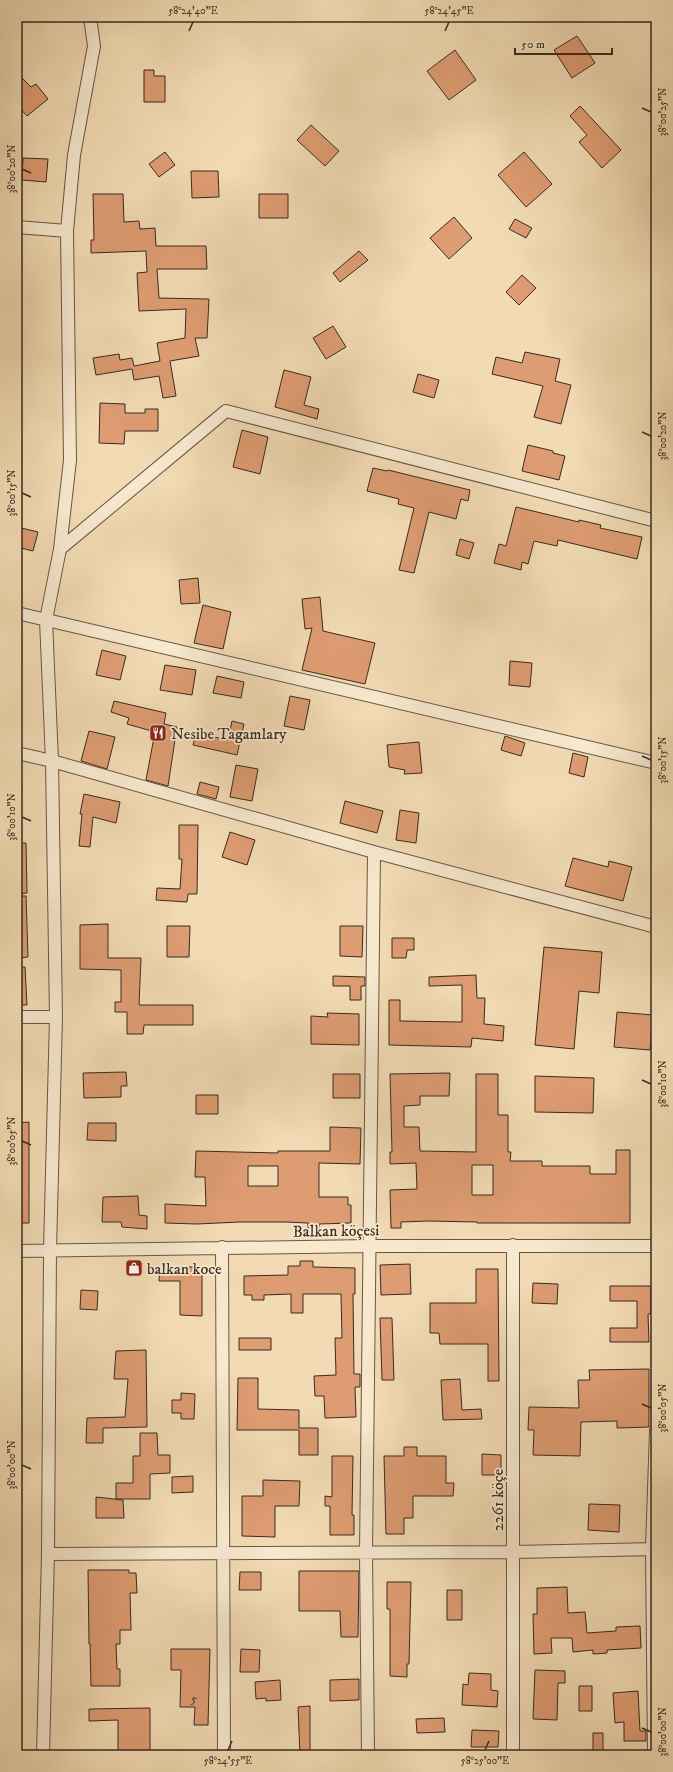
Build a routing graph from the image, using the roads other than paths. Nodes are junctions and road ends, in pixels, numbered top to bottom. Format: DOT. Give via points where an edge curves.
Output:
graph roads {
  1 [pos="90,17"];
  2 [pos="17,227"];
  3 [pos="67,232"];
  4 [pos="656,521"];
  5 [pos="60,549"];
  6 [pos="17,613"];
  7 [pos="46,620"];
  8 [pos="17,753"];
  9 [pos="52,761"];
  10 [pos="656,763"];
  11 [pos="374,852"];
  12 [pos="656,927"];
  13 [pos="56,1017"];
  14 [pos="17,1018"];
  15 [pos="513,1245"];
  16 [pos="369,1246"];
  17 [pos="656,1246"];
  18 [pos="222,1247"];
  19 [pos="50,1250"];
  20 [pos="17,1251"];
  21 [pos="656,1430"];
  22 [pos="654,1549"];
  23 [pos="514,1552"];
  24 [pos="366,1553"];
  25 [pos="48,1554"];
  26 [pos="222,1554"];
  27 [pos="43,1755"];
  28 [pos="224,1755"];
  29 [pos="368,1755"];
  30 [pos="513,1755"];
  31 [pos="654,1755"];
  1 -- 3 [label="street" via="94,46 74,155"];
  2 -- 3 [label="street"];
  3 -- 5 [label="street" via="70,460"];
  4 -- 5 [label="street" via="226,411"];
  5 -- 7 [label="street"];
  6 -- 7 [label="street"];
  7 -- 9 [label="street"];
  7 -- 10 [label="street"];
  8 -- 9 [label="street"];
  9 -- 11 [label="street"];
  9 -- 13 [label="street"];
  11 -- 12 [label="street"];
  11 -- 16 [label="street"];
  13 -- 14 [label="street"];
  13 -- 19 [label="street"];
  15 -- 16 [label="street, Balkan köçesi"];
  15 -- 17 [label="street, Balkan köçesi"];
  15 -- 23 [label="street, 2261 köçe"];
  16 -- 18 [label="street, Balkan köçesi"];
  16 -- 24 [label="street"];
  18 -- 19 [label="street, Balkan köçesi"];
  18 -- 26 [label="street"];
  19 -- 20 [label="street, Balkan köçesi"];
  19 -- 25 [label="street"];
  21 -- 22 [label="street"];
  22 -- 23 [label="street"];
  22 -- 31 [label="street"];
  23 -- 24 [label="street"];
  23 -- 30 [label="street, 2261 köçe"];
  24 -- 26 [label="street"];
  24 -- 29 [label="street"];
  25 -- 26 [label="street"];
  25 -- 27 [label="street"];
  26 -- 28 [label="street"];
}
